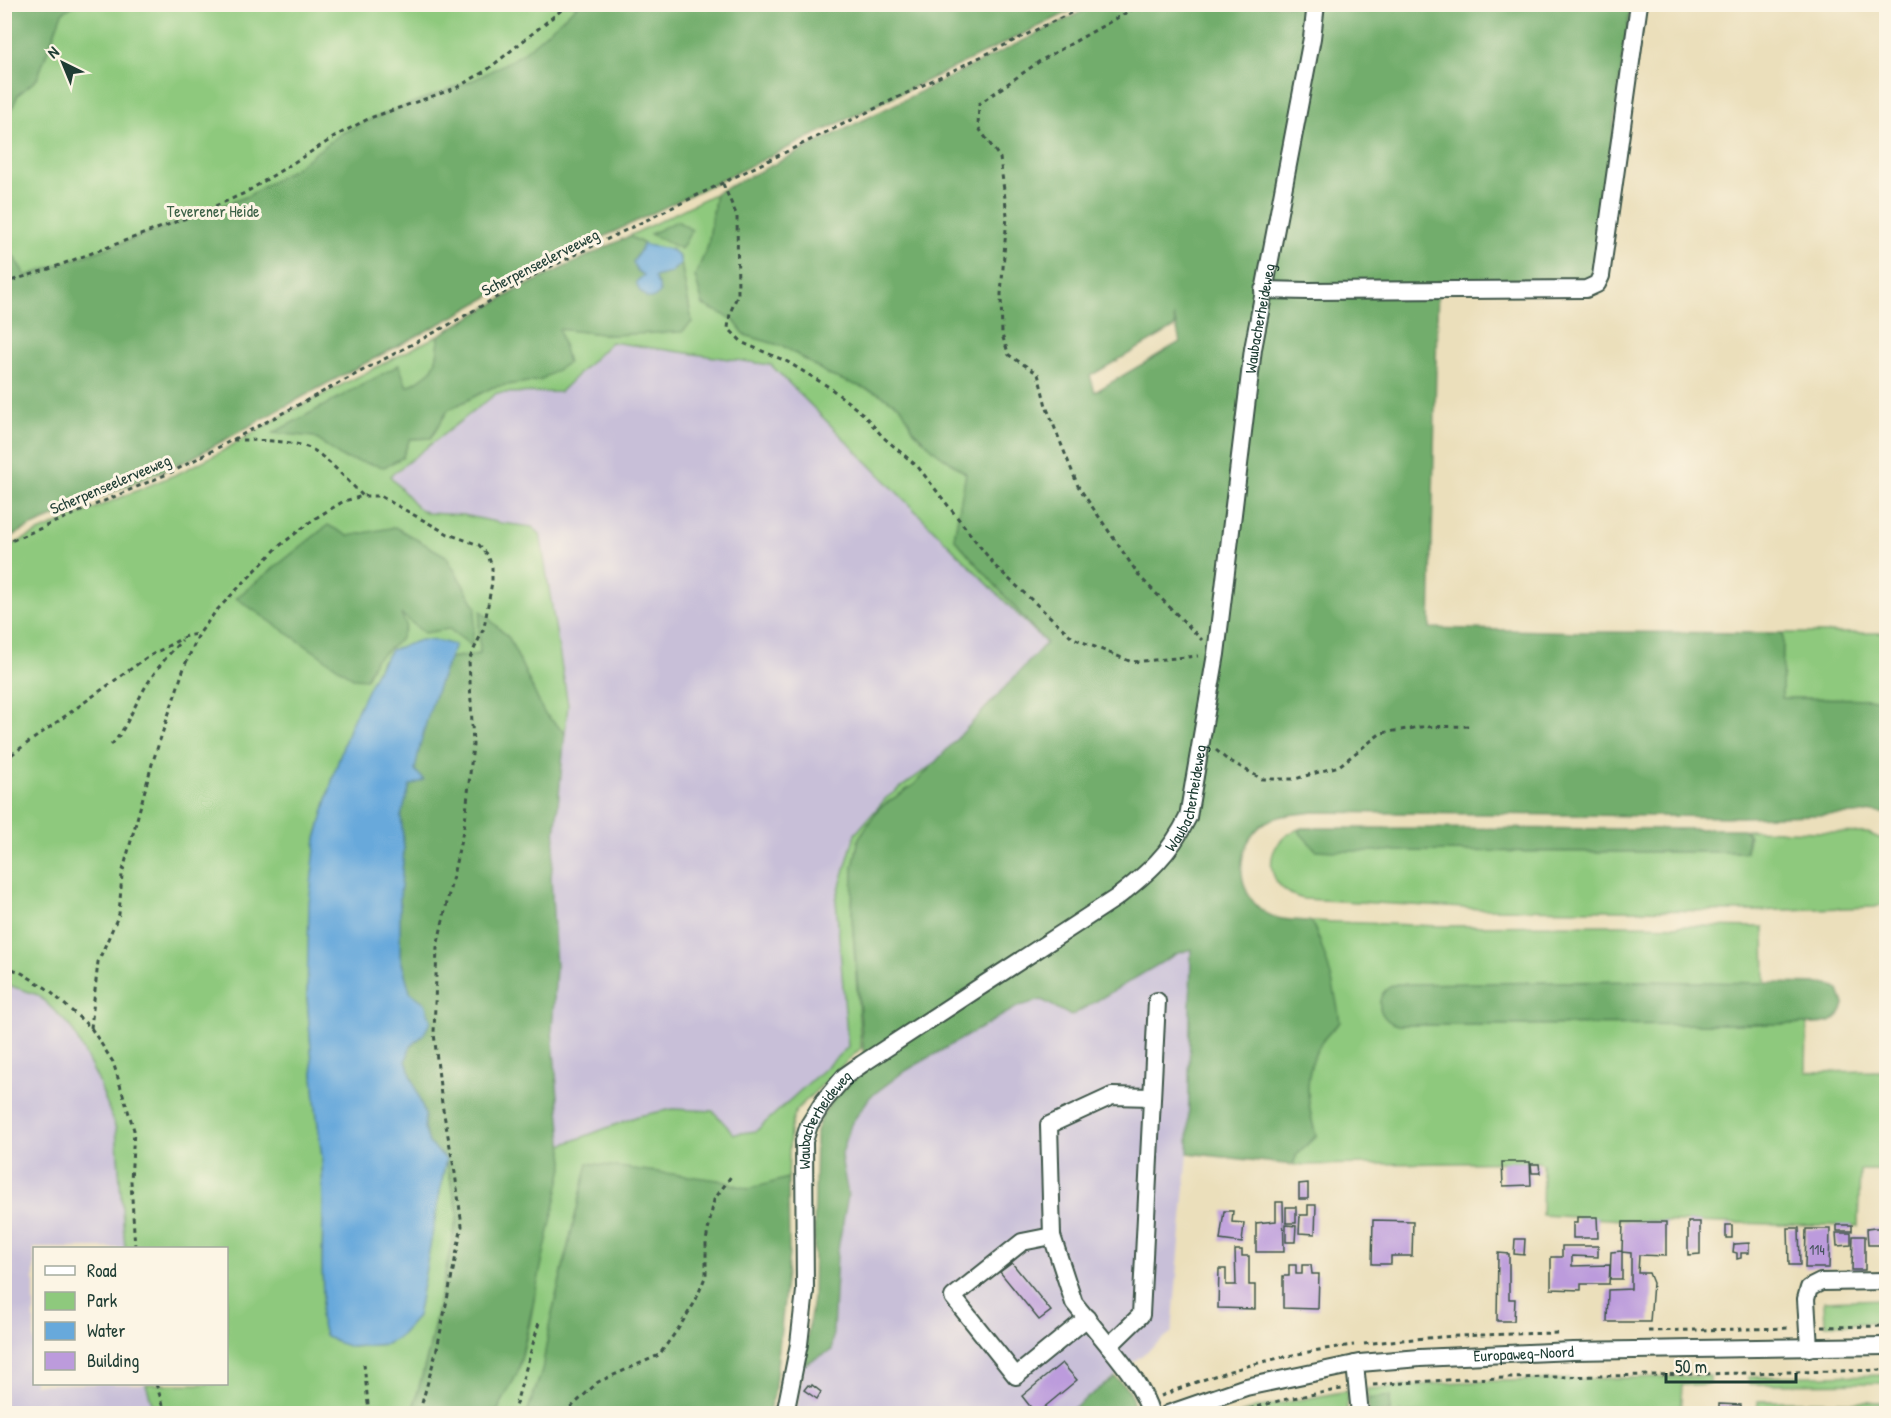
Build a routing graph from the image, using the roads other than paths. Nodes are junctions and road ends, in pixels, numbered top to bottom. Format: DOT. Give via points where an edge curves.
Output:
graph roads {
  1 [pos="1316,4"];
  2 [pos="1639,4"];
  3 [pos="1263,290"];
  4 [pos="1157,1001"];
  5 [pos="1152,1097"];
  6 [pos="1052,1236"];
  7 [pos="1887,1281"];
  8 [pos="1087,1318"];
  9 [pos="1109,1346"];
  10 [pos="1887,1346"];
  11 [pos="1809,1348"];
  12 [pos="1356,1364"];
  13 [pos="1149,1408"];
  14 [pos="785,1413"];
  15 [pos="1168,1413"];
  16 [pos="1360,1413"];
  1 -- 3 [label="street, Waubacherheideweg"];
  2 -- 3 [label="street" via="1597,284 1586,289"];
  3 -- 14 [label="street, Waubacherheideweg" via="1216,654 1188,817 1177,840 1146,874 1116,898 845,1076 817,1111 804,1141 805,1291"];
  4 -- 5 [label="street"];
  5 -- 6 [label="street" via="1112,1096 1049,1125"];
  5 -- 9 [label="street" via="1141,1316"];
  6 -- 8 [label="street" via="1074,1303"];
  6 -- 8 [label="street" via="1022,1242 952,1297 1016,1376"];
  7 -- 11 [label="street" via="1821,1282 1809,1288"];
  8 -- 9 [label="street"];
  9 -- 13 [label="street" via="1128,1369"];
  10 -- 11 [label="street, Europaweg-Noord"];
  11 -- 12 [label="street, Europaweg-Noord" via="1573,1351"];
  12 -- 15 [label="street, Europaweg-Noord" via="1246,1387"];
  12 -- 16 [label="street"];
}
